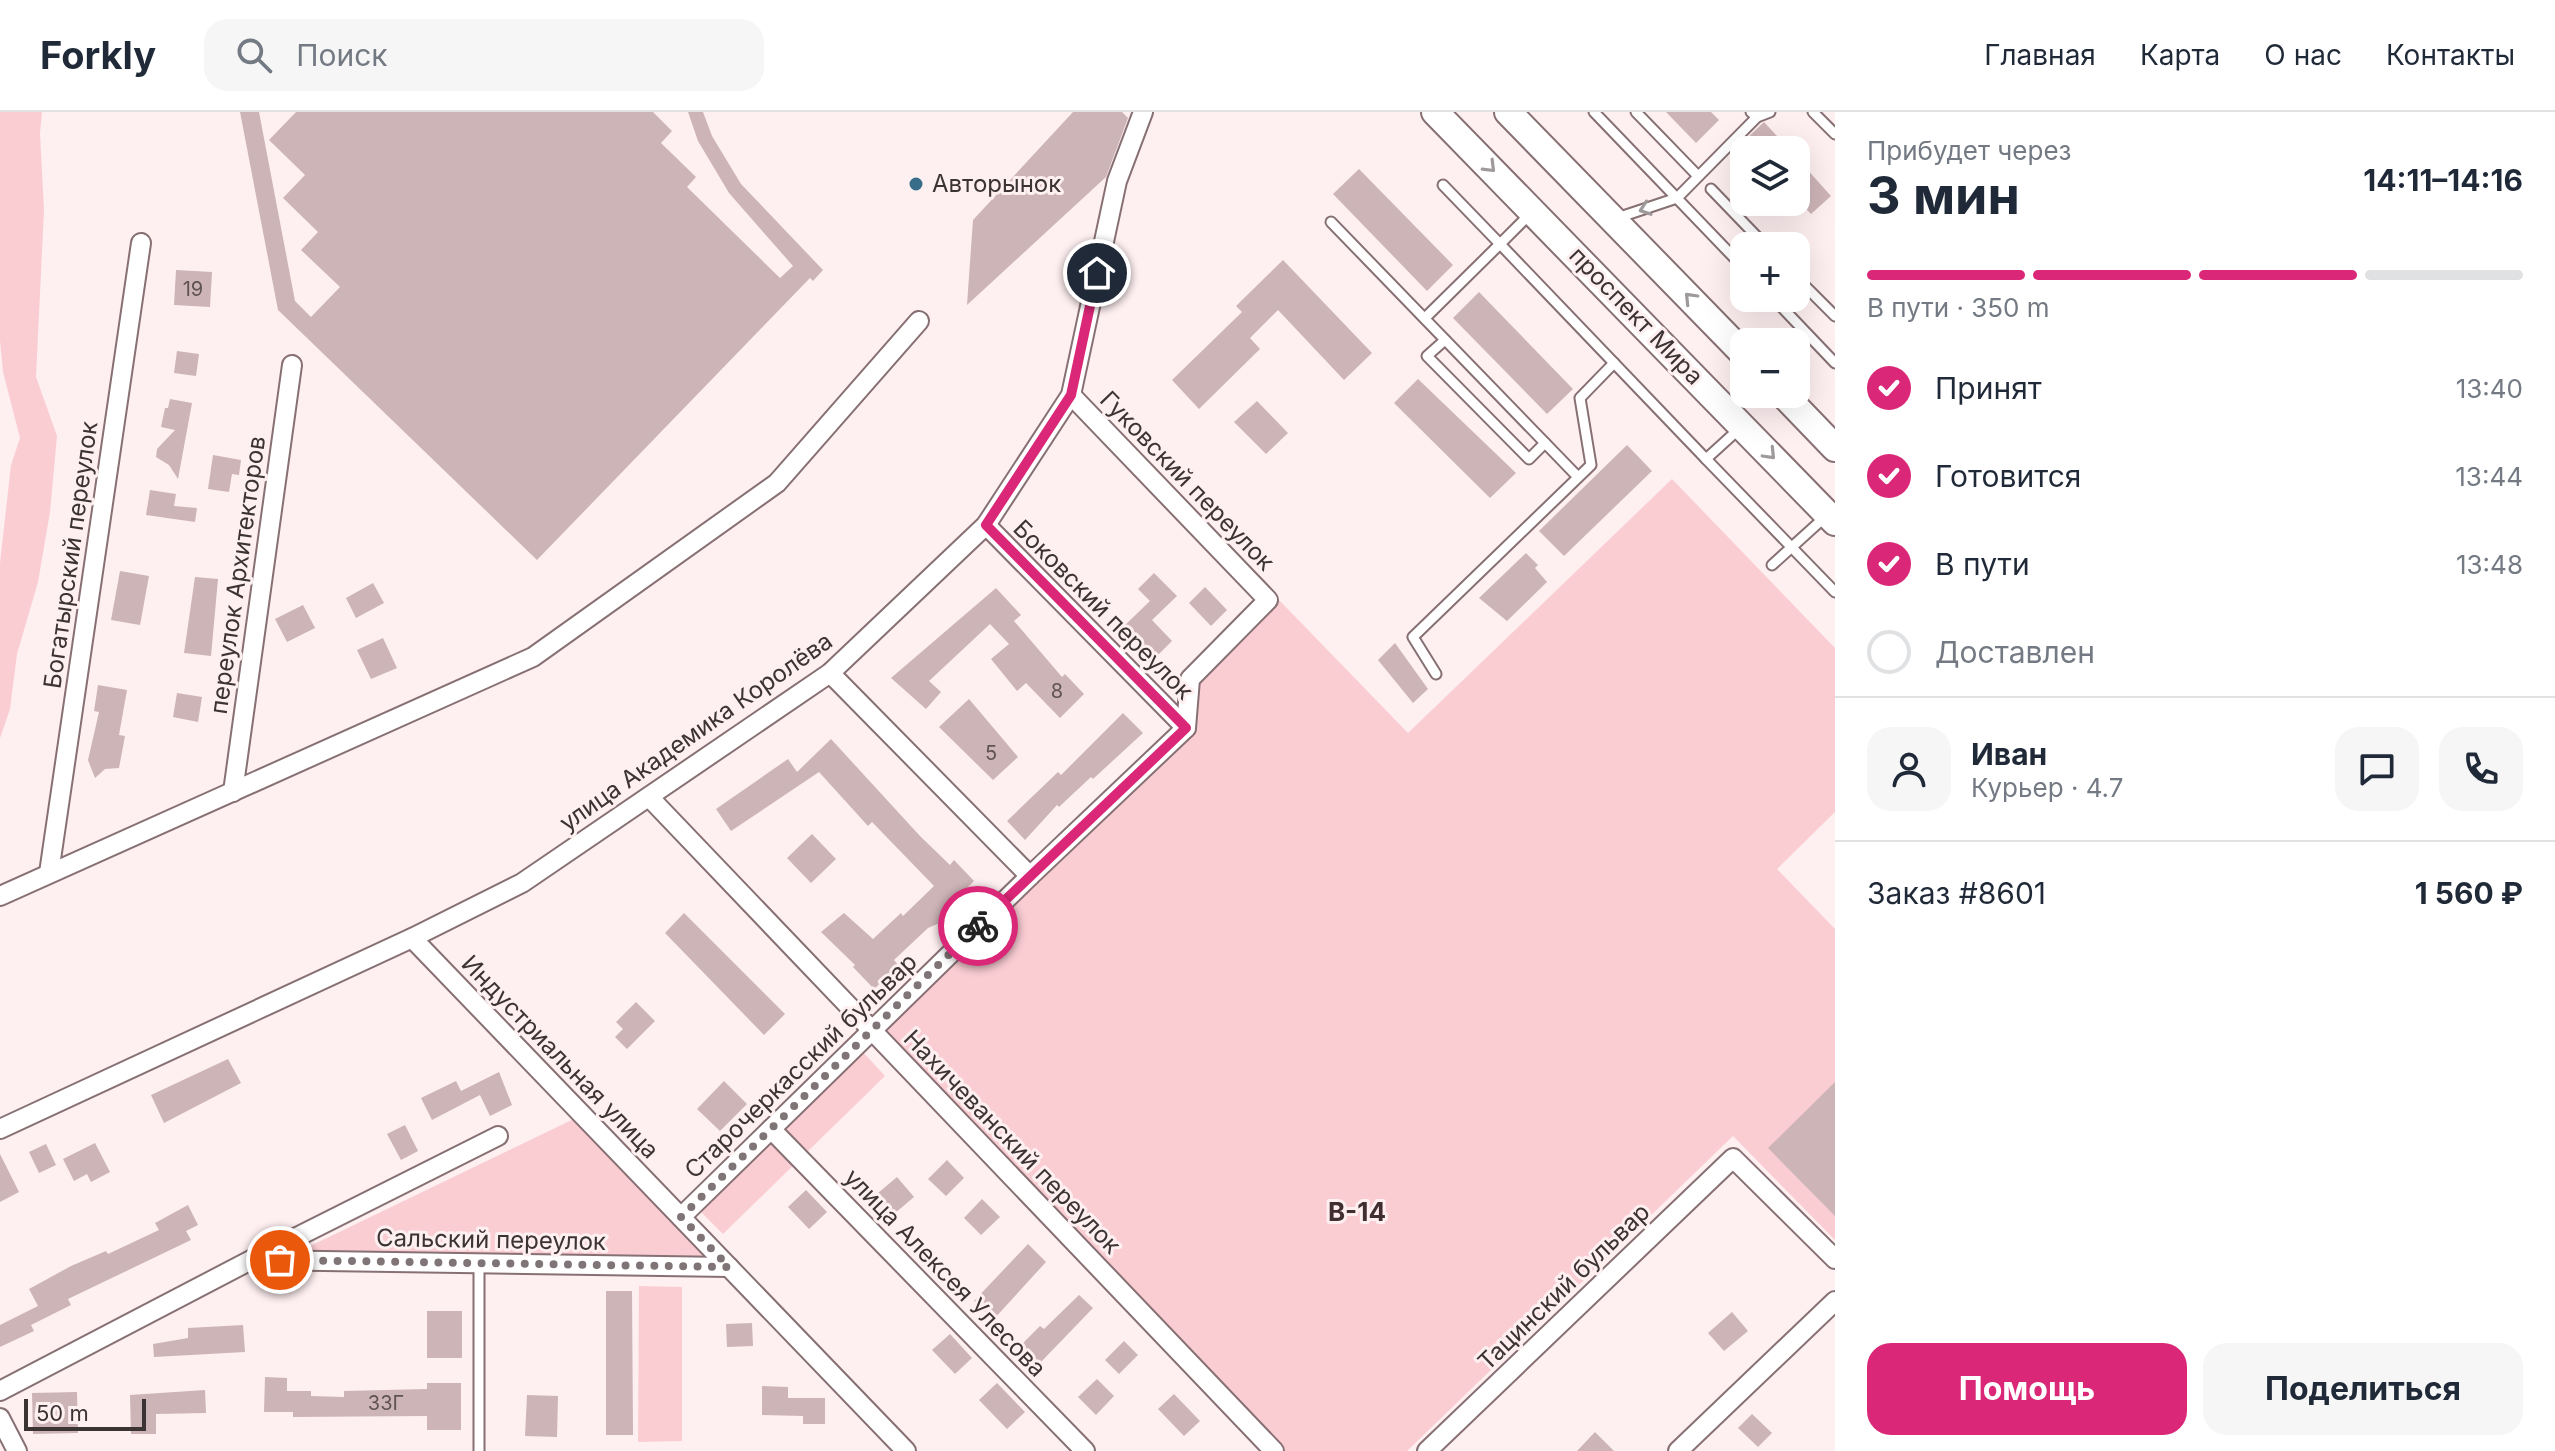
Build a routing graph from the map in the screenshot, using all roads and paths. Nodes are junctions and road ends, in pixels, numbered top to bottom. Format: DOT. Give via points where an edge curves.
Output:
graph roads {
  1 [pos="1143,112"];
  2 [pos="1435,112"];
  3 [pos="1508,112"];
  4 [pos="1594,112"];
  5 [pos="1636,112"];
  6 [pos="1770,112"];
  7 [pos="1813,112"];
  8 [pos="1754,115"];
  9 [pos="1835,134"];
  10 [pos="1698,176"];
  11 [pos="1443,185"];
  12 [pos="1711,189"];
  13 [pos="1677,198"];
  14 [pos="1533,211"];
  15 [pos="1613,220"];
  16 [pos="1331,222"];
  17 [pos="1752,232"];
  18 [pos="141,243"];
  19 [pos="1500,244"];
  20 [pos="1730,253"];
  21 [pos="1810,291"];
  22 [pos="1786,312"];
  23 [pos="1835,316"];
  24 [pos="1425,318"];
  25 [pos="919,321"];
  26 [pos="1445,340"];
  27 [pos="1730,340"];
  28 [pos="1614,363"];
  29 [pos="1835,363"];
  30 [pos="292,365"];
  31 [pos="1071,395"];
  32 [pos="1796,408"];
  33 [pos="1743,426"];
  34 [pos="1545,443"];
  35 [pos="1835,448"];
  36 [pos="1706,459"];
  37 [pos="1578,477"];
  38 [pos="1831,518"];
  39 [pos="986,525"];
  40 [pos="1792,547"];
  41 [pos="1772,565"];
  42 [pos="1835,592"];
  43 [pos="830,673"];
  44 [pos="1436,674"];
  45 [pos="1186,728"];
  46 [pos="233,792"];
  47 [pos="649,797"];
  48 [pos="49,873"];
  49 [pos="1030,876"];
  50 [pos="0,896"];
  51 [pos="412,938"];
  52 [pos="871,1031"];
  53 [pos="0,1129"];
  54 [pos="771,1129"];
  55 [pos="498,1136"];
  56 [pos="681,1217"];
  57 [pos="1835,1259"];
  58 [pos="251,1260"];
  59 [pos="479,1265"];
  60 [pos="729,1267"];
  61 [pos="1835,1301"];
  62 [pos="0,1391"];
  63 [pos="0,1418"];
  64 [pos="17,1451"];
  65 [pos="479,1451"];
  66 [pos="906,1451"];
  67 [pos="1085,1451"];
  68 [pos="1274,1451"];
  69 [pos="1427,1451"];
  70 [pos="1678,1451"];
  1 -- 31 [label="street, улица Академика Королёва" via="1117,181"];
  2 -- 14 [label="street, проспект Мира, one-way"];
  3 -- 15 [label="street"];
  4 -- 13 [label="lane"];
  5 -- 10 [label="lane"];
  6 -- 8 [label="lane"];
  7 -- 9 [label="lane"];
  8 -- 10 [label="lane"];
  10 -- 13 [label="lane"];
  11 -- 19 [label="lane"];
  12 -- 17 [label="lane"];
  13 -- 15 [label="lane, one-way"];
  13 -- 20 [label="lane"];
  14 -- 19 [label="lane"];
  14 -- 33 [label="street, проспект Мира"];
  27 -- 15 [label="street, one-way"];
  16 -- 24 [label="lane"];
  18 -- 48 [label="street, Богатырский переулок"];
  19 -- 24 [label="lane"];
  19 -- 28 [label="lane"];
  21 -- 23 [label="lane"];
  22 -- 29 [label="lane"];
  24 -- 26 [label="lane"];
  25 -- 46 [label="street" via="777,483 533,657"];
  26 -- 34 [label="lane"];
  26 -- 34 [label="lane" via="1427,356 1529,459"];
  28 -- 36 [label="lane"];
  28 -- 37 [label="lane" via="1580,398 1591,465"];
  30 -- 46 [label="street, переулок Архитекторов"];
  31 -- 39 [label="street, улица Академика Королёва"];
  31 -- 45 [label="street, Гуковский переулок" via="1268,600 1190,679"];
  32 -- 35 [label="street"];
  33 -- 36 [label="lane"];
  33 -- 38 [label="street, проспект Мира, one-way"];
  34 -- 37 [label="lane"];
  36 -- 40 [label="lane"];
  37 -- 44 [label="lane" via="1413,637"];
  38 -- 40 [label="lane"];
  39 -- 43 [label="street, улица Академика Королёва"];
  39 -- 45 [label="street, Боковский переулок"];
  40 -- 41 [label="lane"];
  40 -- 42 [label="lane"];
  43 -- 47 [label="street, улица Академика Королёва"];
  43 -- 49 [label="street"];
  45 -- 49 [label="street, Старочеркасский бульвар"];
  46 -- 48 [label="street"];
  47 -- 51 [label="street, улица Академика Королёва" via="522,883"];
  47 -- 52 [label="street, Нахичеванский переулок"];
  48 -- 50 [label="street"];
  49 -- 52 [label="street, Старочеркасский бульвар"];
  51 -- 53 [label="street, улица Академика Королёва"];
  51 -- 56 [label="street, Индустриальная улица"];
  52 -- 54 [label="street, Старочеркасский бульвар"];
  52 -- 68 [label="street, Нахичеванский переулок"];
  54 -- 56 [label="street, Старочеркасский бульвар"];
  54 -- 67 [label="street, улица Алексея Улесова"];
  55 -- 58 [label="street, Сальский переулок"];
  56 -- 60 [label="street, Индустриальная улица"];
  57 -- 69 [label="street, Тацинский бульвар" via="1733,1158"];
  58 -- 59 [label="street, Сальский переулок"];
  58 -- 62 [label="street, Сальский переулок"];
  59 -- 60 [label="street, Сальский переулок"];
  59 -- 65 [label="lane"];
  60 -- 66 [label="street, Индустриальная улица"];
  61 -- 70 [label="street"];
  63 -- 64 [label="street"];
}
